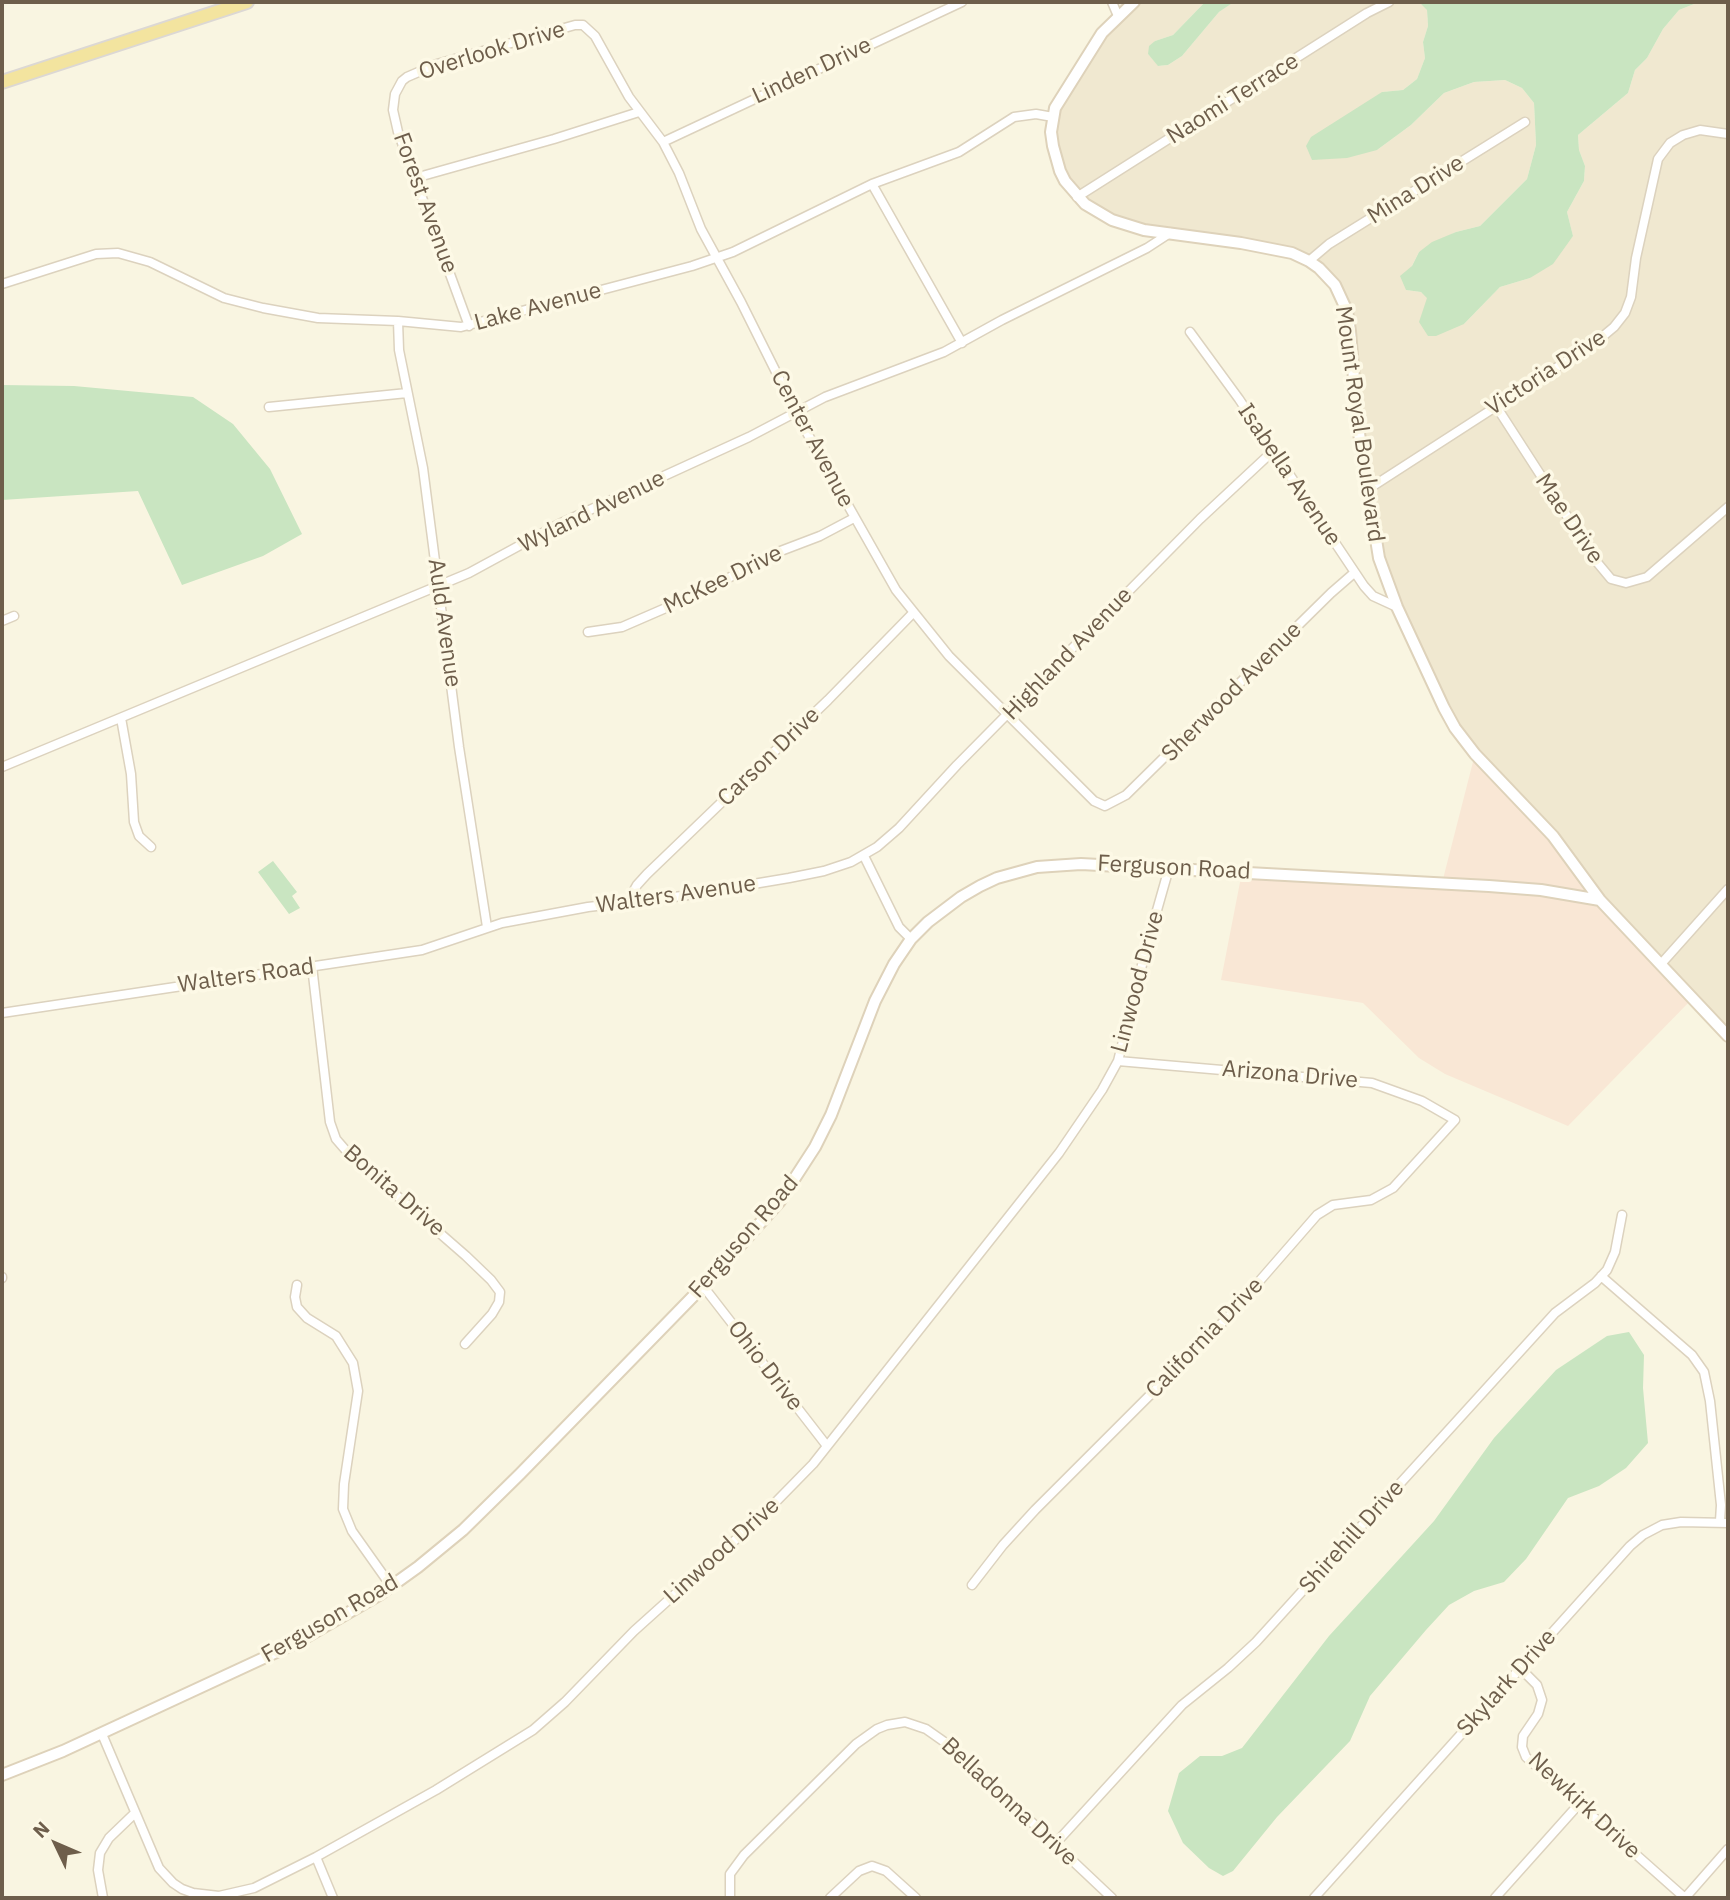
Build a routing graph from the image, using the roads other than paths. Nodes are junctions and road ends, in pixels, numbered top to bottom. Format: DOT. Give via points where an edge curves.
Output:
graph roads {
  1 [pos="247,2"];
  2 [pos="962,2"];
  3 [pos="1112,2"];
  4 [pos="1134,2"];
  5 [pos="1389,2"];
  6 [pos="1118,16"];
  7 [pos="583,25"];
  8 [pos="402,81"];
  9 [pos="2,82"];
  10 [pos="639,112"];
  11 [pos="1053,117"];
  12 [pos="1525,122"];
  13 [pos="1728,134"];
  14 [pos="663,142"];
  15 [pos="415,178"];
  16 [pos="872,184"];
  17 [pos="1077,197"];
  18 [pos="1170,233"];
  19 [pos="715,258"];
  20 [pos="1309,261"];
  21 [pos="2,284"];
  22 [pos="398,321"];
  23 [pos="469,326"];
  24 [pos="1190,332"];
  25 [pos="962,343"];
  26 [pos="407,393"];
  27 [pos="1496,406"];
  28 [pos="269,407"];
  29 [pos="796,412"];
  30 [pos="1273,451"];
  31 [pos="1367,490"];
  32 [pos="1728,507"];
  33 [pos="854,517"];
  34 [pos="1354,573"];
  35 [pos="440,586"];
  36 [pos="1397,607"];
  37 [pos="913,613"];
  38 [pos="13,616"];
  39 [pos="2,621"];
  40 [pos="588,632"];
  41 [pos="1009,714"];
  42 [pos="121,718"];
  43 [pos="2,767"];
  44 [pos="1105,806"];
  45 [pos="151,847"];
  46 [pos="864,856"];
  47 [pos="1170,868"];
  48 [pos="1728,889"];
  49 [pos="1600,900"];
  50 [pos="627,903"];
  51 [pos="487,927"];
  52 [pos="911,939"];
  53 [pos="1661,964"];
  54 [pos="312,966"];
  55 [pos="2,1013"];
  56 [pos="1726,1034"];
  57 [pos="1118,1061"];
  58 [pos="1455,1120"];
  59 [pos="1622,1215"];
  60 [pos="1601,1276"];
  61 [pos="297,1285"];
  62 [pos="703,1286"];
  63 [pos="465,1344"];
  64 [pos="827,1446"];
  65 [pos="1724,1522"];
  66 [pos="971,1585"];
  67 [pos="391,1586"];
  68 [pos="1520,1668"];
  69 [pos="102,1734"];
  70 [pos="2,1775"];
  71 [pos="1579,1804"];
  72 [pos="135,1812"];
  73 [pos="1055,1844"];
  74 [pos="1728,1849"];
  75 [pos="316,1857"];
  76 [pos="103,1898"];
  77 [pos="332,1898"];
  78 [pos="730,1898"];
  79 [pos="830,1898"];
  80 [pos="916,1898"];
  81 [pos="1112,1898"];
  82 [pos="1314,1898"];
  83 [pos="1495,1898"];
  84 [pos="1685,1898"];
  1 -- 9 [label="main road"];
  2 -- 14 [label="street, Linden Drive"];
  3 -- 6 [label="street"];
  4 -- 6 [label="street, Mount Royal Boulevard"];
  5 -- 17 [label="street, Naomi Terrace"];
  6 -- 11 [label="street, Mount Royal Boulevard" via="1086,56"];
  7 -- 8 [label="street, Overlook Drive" via="456,58 421,69"];
  7 -- 10 [label="street, Center Avenue" via="595,36"];
  8 -- 15 [label="street, Forest Avenue" via="395,94 394,119"];
  10 -- 14 [label="street, Center Avenue"];
  10 -- 15 [label="street"];
  11 -- 16 [label="street, Lake Avenue" via="1020,114 959,152"];
  11 -- 17 [label="street, Mount Royal Boulevard" via="1055,158"];
  12 -- 20 [label="street, Mina Drive"];
  13 -- 27 [label="street, Victoria Drive" via="1700,130 1683,135 1658,159 1631,297 1614,327"];
  14 -- 19 [label="street, Center Avenue"];
  15 -- 23 [label="street, Forest Avenue"];
  16 -- 19 [label="street, Lake Avenue"];
  16 -- 25 [label="street"];
  17 -- 18 [label="street, Mount Royal Boulevard" via="1112,220"];
  18 -- 20 [label="street, Mount Royal Boulevard" via="1276,249"];
  18 -- 25 [label="street, Wyland Avenue"];
  19 -- 23 [label="street, Lake Avenue"];
  19 -- 29 [label="street, Center Avenue"];
  20 -- 31 [label="street, Mount Royal Boulevard" via="1335,285 1347,312"];
  21 -- 22 [label="street, Lake Avenue" via="96,254 118,253 150,262 224,298 263,309 318,318"];
  22 -- 23 [label="street, Lake Avenue"];
  22 -- 26 [label="street, Auld Avenue"];
  24 -- 30 [label="street, Isabella Avenue"];
  25 -- 29 [label="street, Wyland Avenue"];
  26 -- 28 [label="street"];
  26 -- 35 [label="street, Auld Avenue"];
  27 -- 31 [label="street, Victoria Drive"];
  27 -- 32 [label="street, Mae Drive" via="1611,579 1626,583 1647,577"];
  29 -- 33 [label="street, Center Avenue"];
  29 -- 35 [label="street, Wyland Avenue"];
  30 -- 34 [label="street, Isabella Avenue"];
  30 -- 41 [label="street, Highland Avenue"];
  31 -- 36 [label="street, Mount Royal Boulevard" via="1379,558"];
  33 -- 37 [label="street, Center Avenue"];
  33 -- 40 [label="street, McKee Drive" via="622,628"];
  34 -- 36 [label="street, Isabella Avenue" via="1373,596"];
  34 -- 44 [label="street, Sherwood Avenue" via="1142,782"];
  35 -- 42 [label="street, Wyland Avenue"];
  35 -- 51 [label="street, Auld Avenue"];
  36 -- 49 [label="street, Mount Royal Boulevard" via="1463,740 1553,835"];
  37 -- 41 [label="street, Center Avenue" via="949,656"];
  37 -- 50 [label="street, Carson Drive" via="647,874"];
  38 -- 39 [label="street"];
  41 -- 44 [label="street, Center Avenue" via="1094,801"];
  41 -- 46 [label="street, Highland Avenue" via="899,828"];
  42 -- 43 [label="street, Wyland Avenue"];
  42 -- 45 [label="street" via="134,822 139,836"];
  46 -- 50 [label="street, Walters Avenue" via="811,874"];
  46 -- 52 [label="street" via="899,927"];
  47 -- 49 [label="street, Ferguson Road" via="1541,890"];
  47 -- 52 [label="street, Ferguson Road" via="1081,864 1016,872 961,897"];
  47 -- 57 [label="street, Linwood Drive"];
  48 -- 53 [label="street"];
  49 -- 53 [label="street, Mount Royal Boulevard"];
  50 -- 51 [label="street, Walters Avenue"];
  51 -- 54 [label="street, Walters Road" via="422,950"];
  52 -- 62 [label="street, Ferguson Road" via="880,991 816,1147 780,1201"];
  53 -- 56 [label="street, Mount Royal Boulevard"];
  54 -- 55 [label="street, Walters Road"];
  54 -- 63 [label="street, Bonita Drive" via="330,1122 336,1139 500,1292 492,1314"];
  57 -- 58 [label="street, Arizona Drive" via="1371,1083 1422,1101"];
  57 -- 64 [label="street, Linwood Drive" via="1059,1153"];
  58 -- 66 [label="street, California Drive" via="1393,1188 1371,1200 1333,1205 1317,1215 1254,1290 1035,1510"];
  59 -- 60 [label="street, Shirehill Drive" via="1615,1252"];
  60 -- 65 [label="street" via="1692,1355 1704,1372"];
  60 -- 73 [label="street, Shirehill Drive" via="1555,1313 1256,1642 1182,1704"];
  61 -- 67 [label="street" via="297,1307 336,1336 353,1363 358,1391 343,1509 352,1531"];
  62 -- 64 [label="street, Ohio Drive"];
  62 -- 67 [label="street, Ferguson Road" via="483,1511"];
  64 -- 75 [label="street, Linwood Drive" via="780,1499 533,1730"];
  65 -- 68 [label="street, Skylark Drive" via="1670,1523 1643,1535"];
  67 -- 69 [label="street, Ferguson Road" via="296,1643"];
  68 -- 71 [label="street, Newkirk Drive" via="1537,1685 1542,1700 1523,1736 1523,1751"];
  68 -- 82 [label="street, Skylark Drive"];
  69 -- 70 [label="street, Ferguson Road"];
  69 -- 72 [label="street, Linwood Drive"];
  71 -- 83 [label="street"];
  71 -- 84 [label="street, Newkirk Drive"];
  72 -- 75 [label="street, Linwood Drive" via="159,1868 173,1883 193,1893 219,1896 242,1892"];
  72 -- 76 [label="street" via="100,1853"];
  73 -- 78 [label="street, Belladonna Drive" via="939,1737 911,1723 887,1724 856,1744 738,1861 730,1874"];
  73 -- 81 [label="street, Belladonna Drive"];
  74 -- 84 [label="street"];
  75 -- 77 [label="street"];
  79 -- 80 [label="street" via="859,1871 872,1866 886,1871"];
}
